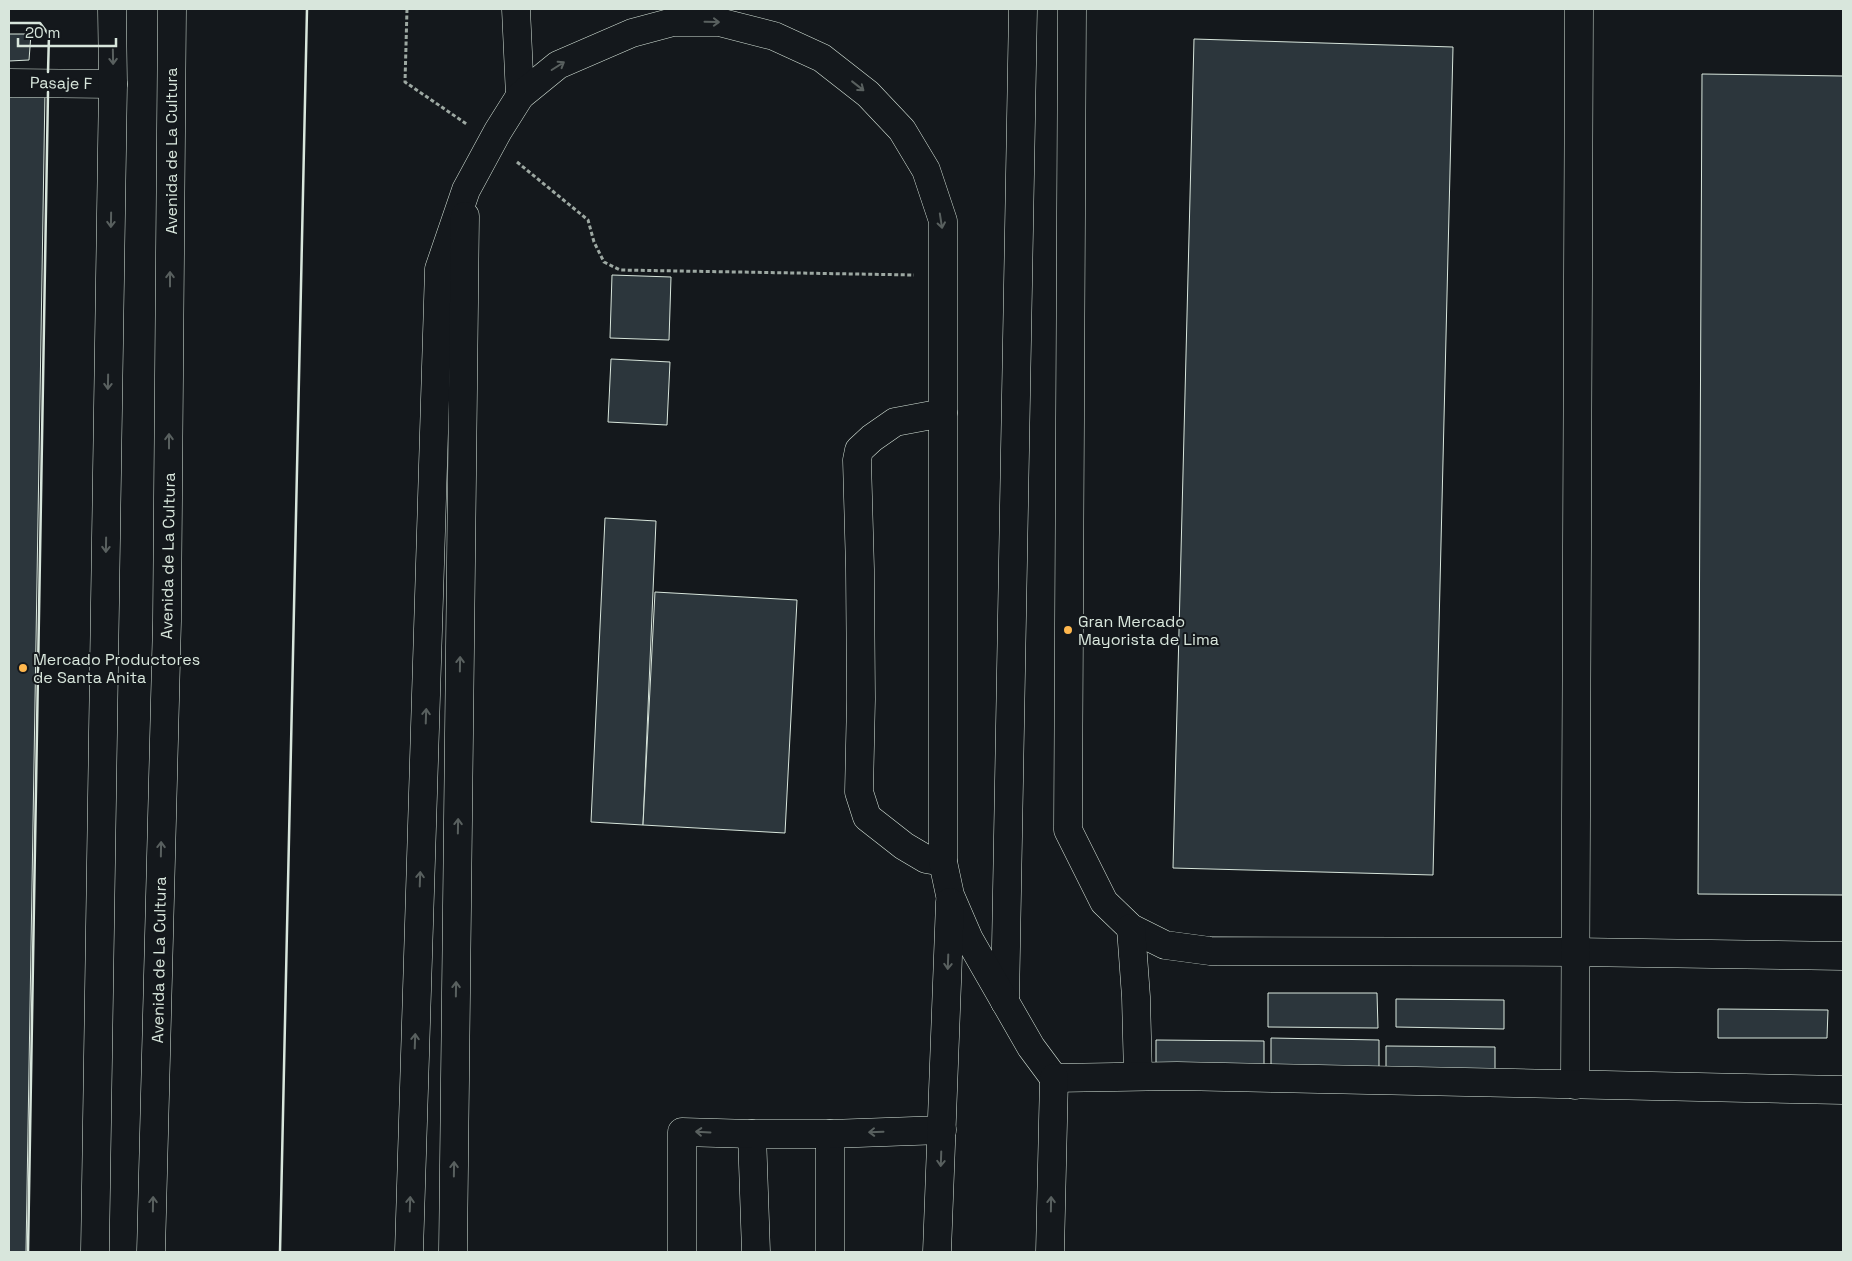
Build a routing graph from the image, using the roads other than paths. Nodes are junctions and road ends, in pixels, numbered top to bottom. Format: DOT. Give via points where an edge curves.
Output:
graph roads {
  1 [pos="112,9"];
  2 [pos="172,9"];
  3 [pos="516,9"];
  4 [pos="1023,9"];
  5 [pos="1072,9"];
  6 [pos="1578,9"];
  7 [pos="632,21"];
  8 [pos="9,83"];
  9 [pos="113,84"];
  10 [pos="520,96"];
  11 [pos="466,190"];
  12 [pos="943,413"];
  13 [pos="943,862"];
  14 [pos="950,896"];
  15 [pos="1131,928"];
  16 [pos="1575,952"];
  17 [pos="1843,956"];
  18 [pos="1005,1004"];
  19 [pos="1138,1076"];
  20 [pos="1054,1078"];
  21 [pos="1575,1085"];
  22 [pos="1843,1090"];
  23 [pos="942,1130"];
  24 [pos="752,1134"];
  25 [pos="830,1134"];
  26 [pos="94,1252"];
  27 [pos="151,1252"];
  28 [pos="409,1252"];
  29 [pos="453,1252"];
  30 [pos="682,1252"];
  31 [pos="756,1252"];
  32 [pos="830,1252"];
  33 [pos="937,1252"];
  34 [pos="1050,1252"];
  1 -- 9 [label="main road, one-way"];
  27 -- 2 [label="main road, Avenida de La Cultura, one-way" via="167,621"];
  3 -- 10 [label="main road"];
  4 -- 18 [label="main road"];
  5 -- 15 [label="main road" via="1068,830 1104,902"];
  6 -- 16 [label="main road"];
  10 -- 7 [label="main road, one-way" via="558,65"];
  7 -- 12 [label="main road, one-way" via="718,22 774,36 822,58 868,94 902,130 926,170 943,221"];
  8 -- 9 [label="main road, Pasaje F"];
  9 -- 26 [label="main road, one-way"];
  10 -- 11 [label="main road"];
  28 -- 11 [label="main road, one-way" via="439,269"];
  29 -- 11 [label="main road, one-way"];
  12 -- 13 [label="main road"];
  12 -- 13 [label="main road" via="895,422 859,450 856,460 860,578 859,792 867,817 926,860"];
  13 -- 14 [label="main road"];
  14 -- 18 [label="main road" via="969,939"];
  14 -- 23 [label="main road, one-way"];
  15 -- 16 [label="main road" via="1165,945 1210,952"];
  15 -- 19 [label="main road"];
  16 -- 17 [label="main road"];
  16 -- 21 [label="main road"];
  18 -- 20 [label="main road"];
  19 -- 20 [label="main road"];
  19 -- 21 [label="main road"];
  34 -- 20 [label="main road, one-way"];
  21 -- 22 [label="main road"];
  23 -- 25 [label="main road, one-way"];
  23 -- 33 [label="main road, one-way"];
  24 -- 25 [label="main road"];
  24 -- 30 [label="main road, one-way" via="682,1132"];
  24 -- 31 [label="main road"];
  25 -- 32 [label="main road"];
}
